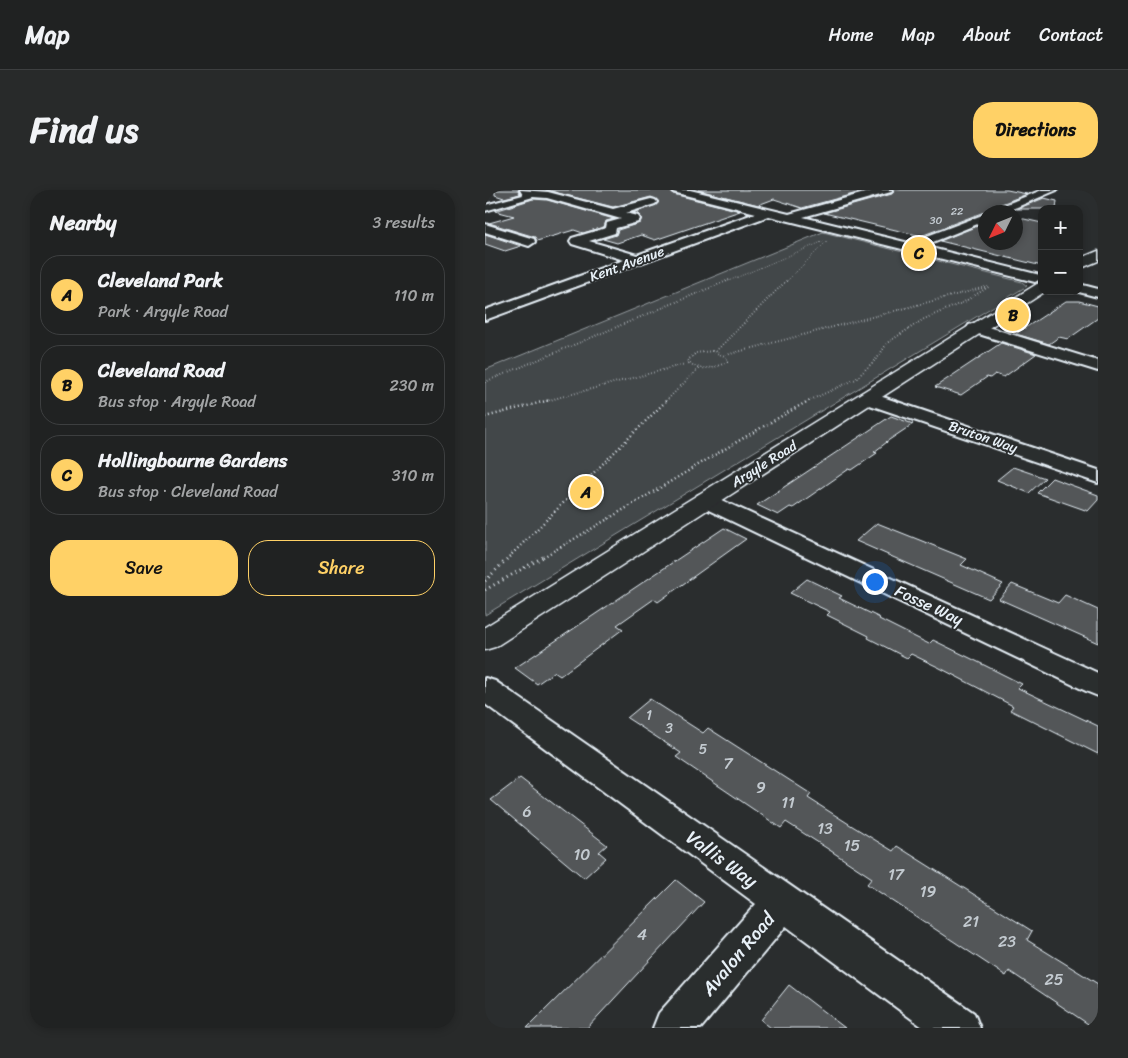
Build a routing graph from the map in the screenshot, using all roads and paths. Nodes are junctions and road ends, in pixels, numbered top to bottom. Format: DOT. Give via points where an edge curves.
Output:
graph roads {
  1 [pos="887,190"];
  2 [pos="1052,190"];
  3 [pos="527,191"];
  4 [pos="687,191"];
  5 [pos="594,197"];
  6 [pos="651,202"];
  7 [pos="576,203"];
  8 [pos="1014,205"];
  9 [pos="485,208"];
  10 [pos="769,212"];
  11 [pos="613,213"];
  12 [pos="790,218"];
  13 [pos="978,220"];
  14 [pos="487,230"];
  15 [pos="703,237"];
  16 [pos="529,242"];
  17 [pos="726,244"];
  18 [pos="911,247"];
  19 [pos="1098,255"];
  20 [pos="639,260"];
  21 [pos="1083,263"];
  22 [pos="1038,280"];
  23 [pos="990,286"];
  24 [pos="1083,289"];
  25 [pos="1098,293"];
  26 [pos="485,315"];
  27 [pos="975,328"];
  28 [pos="715,351"];
  29 [pos="725,355"];
  30 [pos="689,363"];
  31 [pos="1098,366"];
  32 [pos="699,368"];
  33 [pos="485,382"];
  34 [pos="868,398"];
  35 [pos="485,417"];
  36 [pos="1098,477"];
  37 [pos="706,500"];
  38 [pos="485,581"];
  39 [pos="485,590"];
  40 [pos="485,640"];
  41 [pos="1098,685"];
  42 [pos="485,689"];
  43 [pos="782,902"];
  44 [pos="674,1028"];
  45 [pos="959,1028"];
  1 -- 12 [label="street"];
  2 -- 8 [label="street"];
  3 -- 7 [label="street"];
  3 -- 9 [label="street" via="527,197"];
  4 -- 10 [label="street"];
  5 -- 7 [label="street"];
  6 -- 11 [label="street"];
  7 -- 11 [label="street"];
  10 -- 12 [label="street"];
  10 -- 15 [label="street, Kent Avenue"];
  11 -- 20 [label="street" via="633,219 576,241"];
  12 -- 18 [label="street"];
  13 -- 18 [label="street"];
  14 -- 16 [label="street"];
  15 -- 17 [label="street"];
  15 -- 20 [label="street, Kent Avenue"];
  18 -- 22 [label="street"];
  19 -- 21 [label="main road"];
  20 -- 26 [label="street, Kent Avenue"];
  22 -- 23 [label="path" via="1023,279"];
  22 -- 27 [label="main road, Argyle Road"];
  23 -- 29 [label="path"];
  23 -- 39 [label="path" via="964,302 924,319 887,343 857,379 780,416"];
  24 -- 25 [label="street"];
  27 -- 31 [label="street"];
  27 -- 34 [label="main road, Argyle Road"];
  28 -- 29 [label="path"];
  28 -- 30 [label="path" via="694,354 688,358"];
  28 -- 33 [label="path" via="830,239"];
  29 -- 32 [label="path" via="728,360 724,364"];
  30 -- 32 [label="path"];
  30 -- 35 [label="path"];
  32 -- 38 [label="path"];
  34 -- 36 [label="street, Bruton Way"];
  34 -- 37 [label="main road, Argyle Road"];
  37 -- 40 [label="main road, Argyle Road"];
  37 -- 41 [label="street, Fosse Way"];
  42 -- 43 [label="street, Vallis Way"];
  43 -- 44 [label="street, Avalon Road"];
  43 -- 45 [label="street, Vallis Way"];
}
